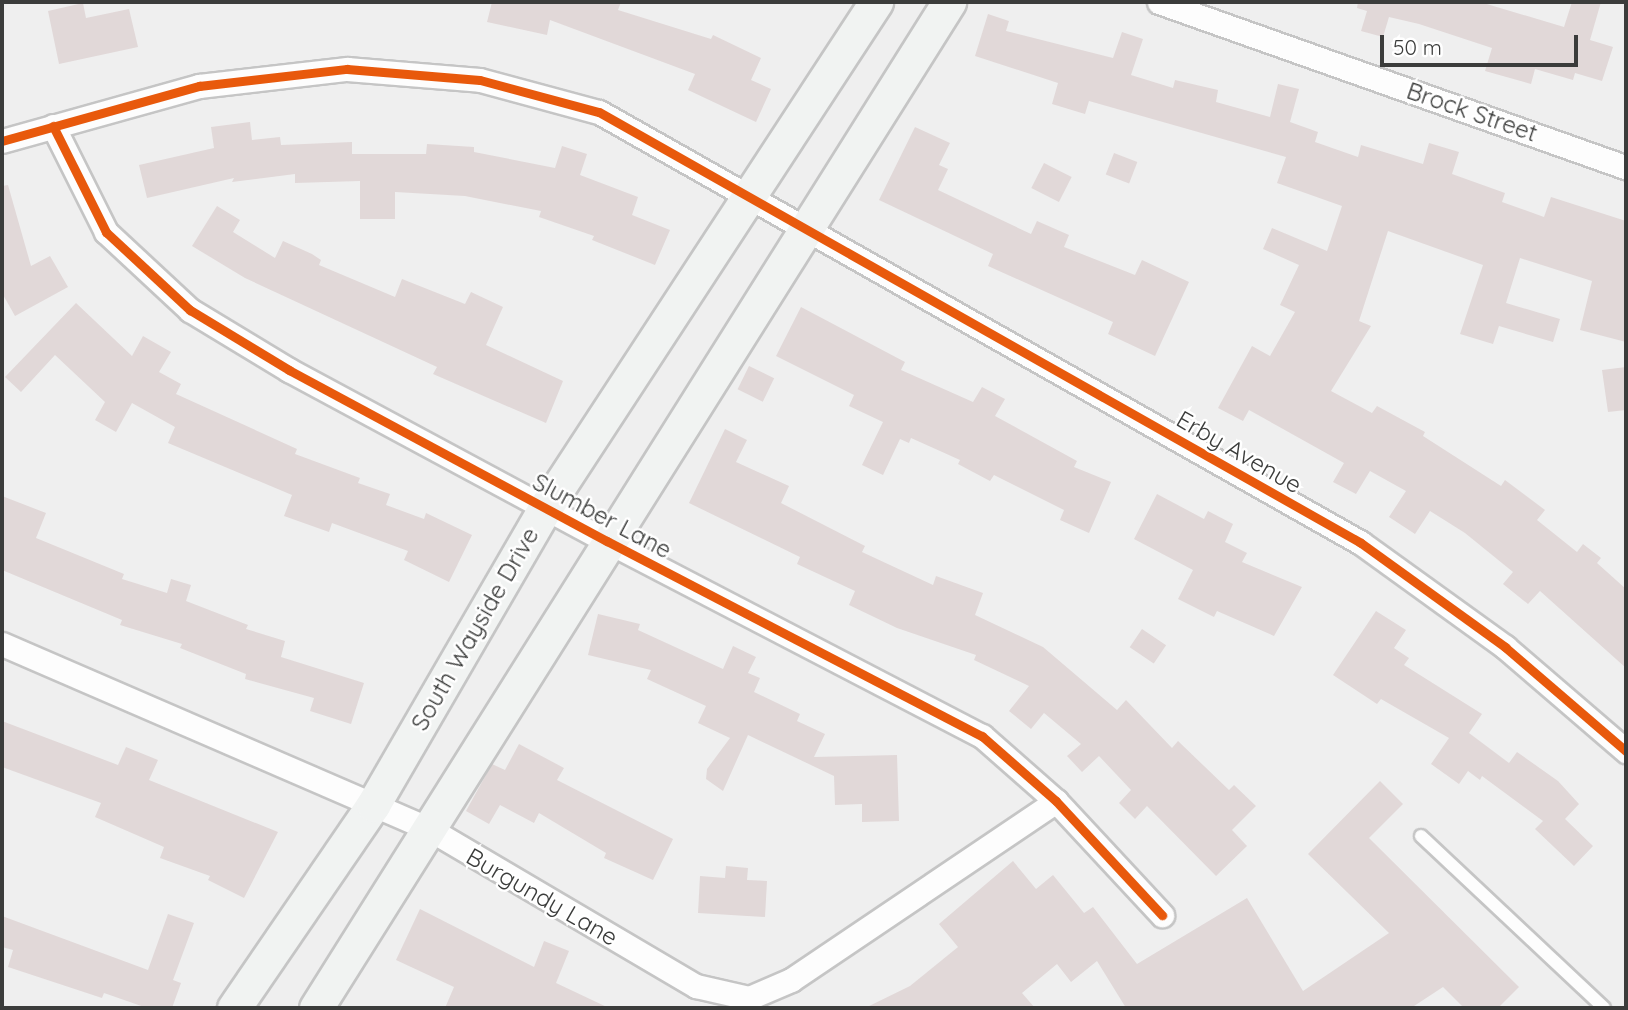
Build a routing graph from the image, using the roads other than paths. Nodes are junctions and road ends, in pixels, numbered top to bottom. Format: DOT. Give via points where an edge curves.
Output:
graph roads {
  1 [pos="876,2"];
  2 [pos="949,2"];
  3 [pos="1159,2"];
  4 [pos="53,126"];
  5 [pos="2,141"];
  6 [pos="1626,167"];
  7 [pos="752,197"];
  8 [pos="806,226"];
  9 [pos="545,508"];
  10 [pos="607,541"];
  11 [pos="2,644"];
  12 [pos="1626,751"];
  13 [pos="1056,801"];
  14 [pos="373,805"];
  15 [pos="431,830"];
  16 [pos="1421,836"];
  17 [pos="1162,915"];
  18 [pos="234,1008"];
  19 [pos="316,1008"];
  20 [pos="1604,1008"];
  1 -- 7 [label="main road, South Wayside Drive"];
  2 -- 8 [label="main road"];
  3 -- 6 [label="street, Brock Street"];
  4 -- 5 [label="street, Erby Avenue"];
  4 -- 7 [label="street, Erby Avenue" via="199,86 333,71 480,80 598,112"];
  4 -- 9 [label="street, Slumber Lane" via="106,232 190,310 289,370"];
  7 -- 8 [label="street, Erby Avenue"];
  7 -- 9 [label="main road, South Wayside Drive"];
  8 -- 10 [label="main road"];
  8 -- 12 [label="street, Erby Avenue" via="1361,543 1506,647"];
  9 -- 10 [label="street, Slumber Lane"];
  9 -- 14 [label="main road, South Wayside Drive"];
  10 -- 13 [label="street, Slumber Lane" via="982,736"];
  10 -- 15 [label="main road"];
  11 -- 14 [label="street, Burgundy Lane"];
  13 -- 15 [label="street, Burgundy Lane" via="791,980 750,998 696,986"];
  13 -- 17 [label="street, Slumber Lane"];
  14 -- 15 [label="street, Burgundy Lane"];
  14 -- 18 [label="main road, South Wayside Drive"];
  15 -- 19 [label="main road"];
  16 -- 20 [label="lane"];
}
